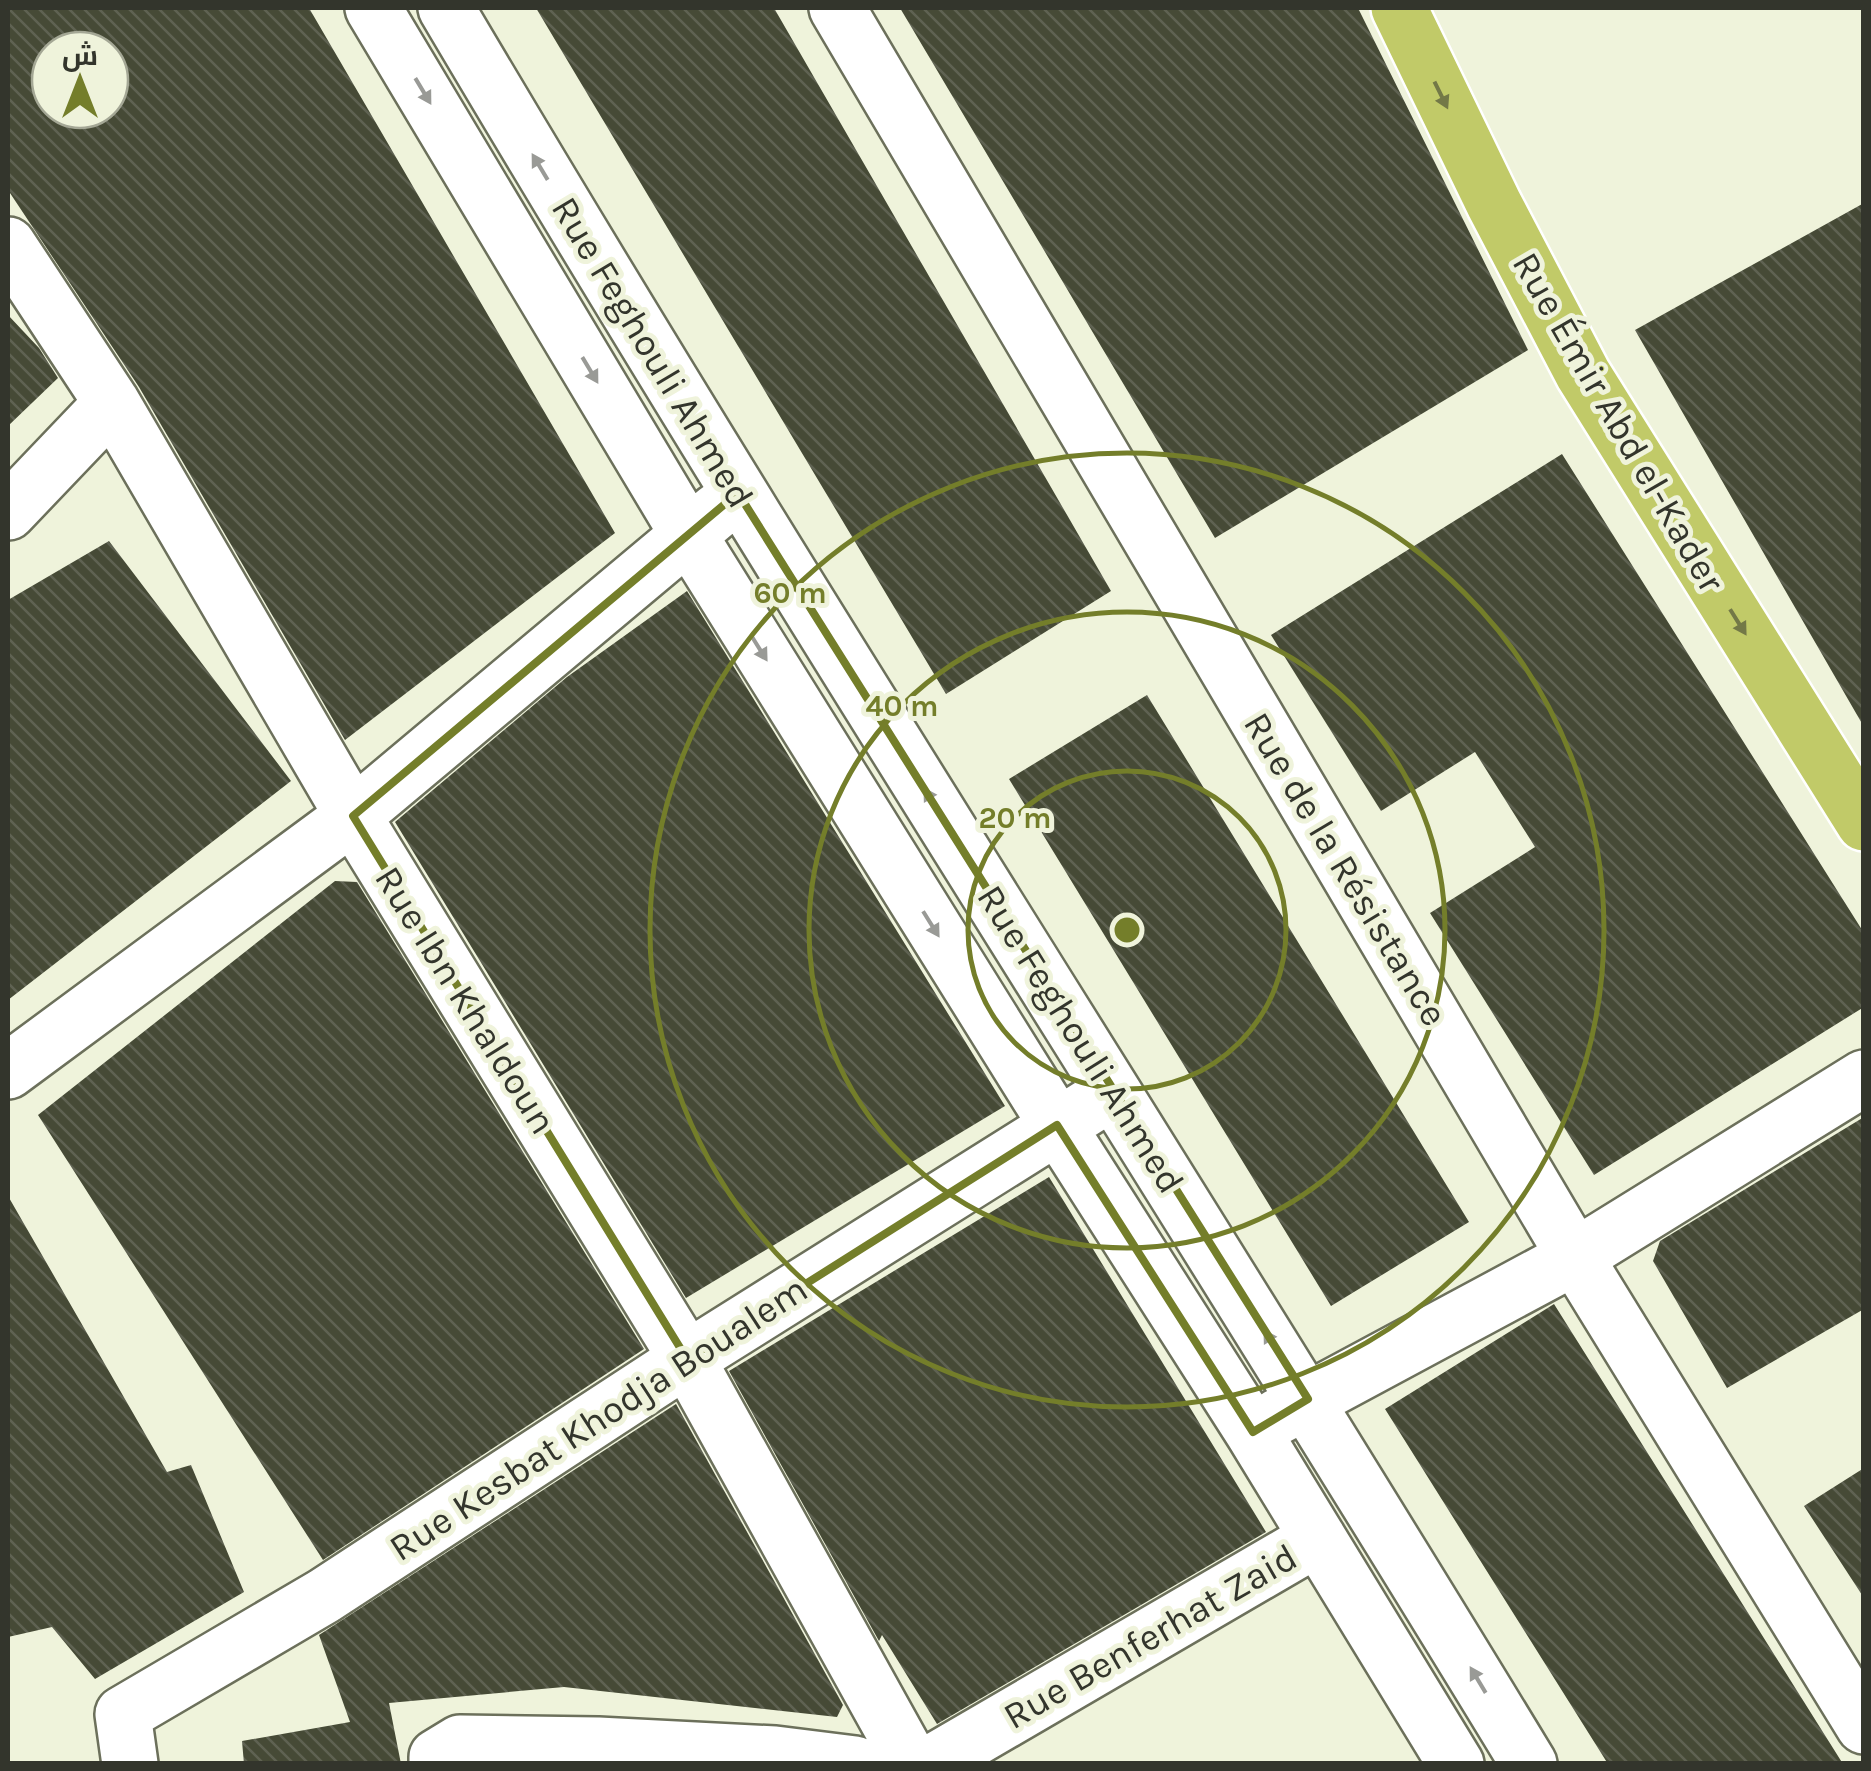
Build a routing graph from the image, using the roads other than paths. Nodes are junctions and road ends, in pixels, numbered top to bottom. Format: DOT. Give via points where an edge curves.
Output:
graph roads {
  1 [pos="374,8"];
  2 [pos="446,8"];
  3 [pos="836,8"];
  4 [pos="1399,8"];
  5 [pos="8,245"];
  6 [pos="112,402"];
  7 [pos="738,493"];
  8 [pos="8,512"];
  9 [pos="688,534"];
  10 [pos="354,816"];
  11 [pos="1864,823"];
  12 [pos="8,1070"];
  13 [pos="1864,1078"];
  14 [pos="1114,1092"];
  15 [pos="1057,1125"];
  16 [pos="1576,1257"];
  17 [pos="687,1359"];
  18 [pos="1308,1399"];
  19 [pos="1253,1432"];
  20 [pos="1318,1538"];
  21 [pos="1864,1726"];
  22 [pos="130,1764"];
  23 [pos="436,1764"];
  24 [pos="855,1764"];
  25 [pos="912,1764"];
  26 [pos="930,1764"];
  27 [pos="1456,1764"];
  28 [pos="1529,1764"];
  1 -- 9 [label="street, Rue Feghouli Ahmed, one-way"];
  7 -- 2 [label="street, Rue Feghouli Ahmed, one-way"];
  3 -- 16 [label="street, Rue de la Résistance"];
  4 -- 11 [label="main road, Rue Émir Abd el-Kader, one-way" via="1583,374"];
  5 -- 6 [label="street, Rue Ibn Khaldoun"];
  6 -- 8 [label="street"];
  6 -- 10 [label="street, Rue Ibn Khaldoun"];
  7 -- 9 [label="street"];
  14 -- 7 [label="street, Rue Feghouli Ahmed, one-way"];
  9 -- 10 [label="street"];
  9 -- 15 [label="street, Rue Feghouli Ahmed, one-way"];
  10 -- 12 [label="street"];
  10 -- 17 [label="street, Rue Ibn Khaldoun"];
  13 -- 16 [label="street"];
  14 -- 15 [label="street, Rue Kesbat Khodja Boualem"];
  18 -- 14 [label="street, Rue Feghouli Ahmed, one-way"];
  15 -- 17 [label="street, Rue Kesbat Khodja Boualem"];
  15 -- 19 [label="street, Rue Feghouli Ahmed"];
  16 -- 18 [label="street"];
  16 -- 21 [label="street, Rue de la Résistance"];
  17 -- 22 [label="street, Rue Kesbat Khodja Boualem" via="324,1596 123,1714"];
  17 -- 25 [label="street, Rue Ibn Khaldoun"];
  18 -- 19 [label="street"];
  28 -- 18 [label="street, Rue Feghouli Ahmed, one-way"];
  19 -- 20 [label="street, Rue Feghouli Ahmed"];
  20 -- 26 [label="street, Rue Benferhat Zaid"];
  20 -- 27 [label="street, Rue Feghouli Ahmed"];
  23 -- 24 [label="street" via="460,1743 775,1754"];
}
